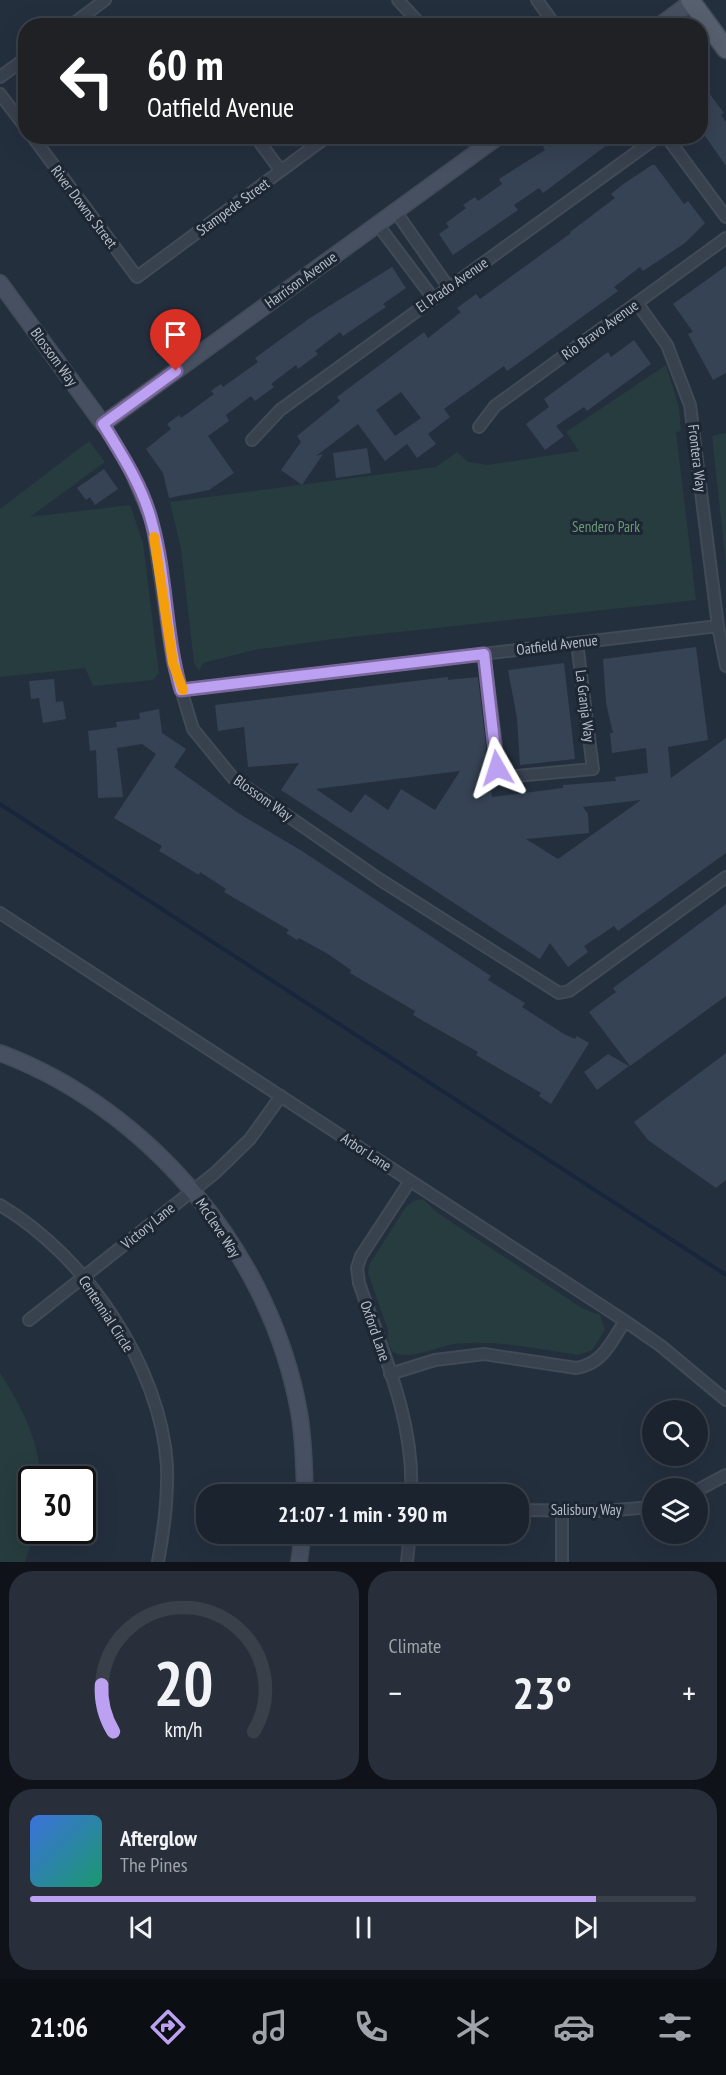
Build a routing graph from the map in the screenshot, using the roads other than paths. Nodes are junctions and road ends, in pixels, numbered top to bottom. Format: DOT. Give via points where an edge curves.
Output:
graph roads {
  1 [pos="105,0"];
  2 [pos="398,0"];
  3 [pos="537,0"];
  4 [pos="692,1"];
  5 [pos="81,18"];
  6 [pos="415,18"];
  7 [pos="550,18"];
  8 [pos="670,18"];
  9 [pos="704,18"];
  10 [pos="708,24"];
  11 [pos="726,49"];
  12 [pos="18,64"];
  13 [pos="0,77"];
  14 [pos="0,94"];
  15 [pos="18,118"];
  16 [pos="38,144"];
  17 [pos="261,144"];
  18 [pos="317,144"];
  19 [pos="489,144"];
  20 [pos="648,144"];
  21 [pos="672,144"];
  22 [pos="281,171"];
  23 [pos="396,212"];
  24 [pos="726,218"];
  25 [pos="378,225"];
  26 [pos="726,238"];
  27 [pos="137,277"];
  28 [pos="0,284"];
  29 [pos="449,288"];
  30 [pos="433,298"];
  31 [pos="637,303"];
  32 [pos="103,424"];
  33 [pos="479,427"];
  34 [pos="252,441"];
  35 [pos="718,626"];
  36 [pos="578,643"];
  37 [pos="484,654"];
  38 [pos="726,666"];
  39 [pos="181,690"];
  40 [pos="726,877"];
  41 [pos="0,913"];
  42 [pos="0,1053"];
  43 [pos="281,1096"];
  44 [pos="410,1181"];
  45 [pos="192,1190"];
  46 [pos="0,1205"];
  47 [pos="84,1277"];
  48 [pos="29,1320"];
  49 [pos="625,1321"];
  50 [pos="390,1374"];
  51 [pos="726,1400"];
  52 [pos="726,1475"];
  53 [pos="304,1484"];
  54 [pos="411,1484"];
  55 [pos="708,1485"];
  56 [pos="642,1507"];
  57 [pos="529,1510"];
  58 [pos="562,1511"];
  59 [pos="301,1544"];
  60 [pos="409,1544"];
  61 [pos="158,1562"];
  62 [pos="299,1562"];
  63 [pos="407,1562"];
  64 [pos="562,1562"];
  1 -- 5 [label="street"];
  2 -- 6 [label="street"];
  3 -- 7 [label="street"];
  4 -- 8 [label="street"];
  4 -- 9 [label="main road"];
  10 -- 11 [label="main road"];
  12 -- 13 [label="street"];
  14 -- 15 [label="street"];
  16 -- 27 [label="street, River Downs Street"];
  17 -- 22 [label="street"];
  18 -- 22 [label="street, Stampede Street"];
  19 -- 23 [label="street, Harrison Avenue"];
  20 -- 29 [label="street, El Prado Avenue"];
  21 -- 24 [label="street"];
  22 -- 27 [label="street, Stampede Street"];
  23 -- 25 [label="street, Harrison Avenue"];
  23 -- 29 [label="street"];
  25 -- 30 [label="street"];
  25 -- 32 [label="street, Harrison Avenue"];
  26 -- 31 [label="street, Rio Bravo Avenue"];
  28 -- 32 [label="street, Blossom Way"];
  29 -- 30 [label="street, El Prado Avenue"];
  30 -- 34 [label="street, El Prado Avenue" via="280,410"];
  31 -- 33 [label="street, Rio Bravo Avenue" via="495,406"];
  31 -- 35 [label="street, Frontera Way" via="667,345 690,405"];
  32 -- 39 [label="street, Blossom Way" via="128,463 152,522 173,663"];
  35 -- 36 [label="street, Oatfield Avenue"];
  35 -- 38 [label="street, Frontera Way"];
  36 -- 37 [label="street, Oatfield Avenue"];
  36 -- 37 [label="street, La Granja Way" via="593,769 505,777 500,774"];
  37 -- 39 [label="street, Oatfield Avenue"];
  39 -- 40 [label="street, Blossom Way" via="193,729 233,778 392,887 559,993 569,991"];
  41 -- 43 [label="street, Arbor Lane"];
  42 -- 45 [label="street, McCleve Way" via="50,1075 119,1119"];
  43 -- 44 [label="street, Arbor Lane"];
  43 -- 45 [label="street, Victory Lane" via="250,1139"];
  44 -- 49 [label="street, Arbor Lane"];
  44 -- 50 [label="street, Oxford Lane" via="357,1268"];
  45 -- 47 [label="street, Victory Lane"];
  45 -- 53 [label="street, McCleve Way" via="247,1272 279,1340 299,1412"];
  46 -- 47 [label="street, Centennial Circle" via="63,1252"];
  47 -- 48 [label="street, Victory Lane"];
  47 -- 61 [label="street, Centennial Circle" via="123,1335 154,1405 166,1465 164,1529"];
  49 -- 50 [label="street" via="605,1353 587,1366 576,1368 483,1354 435,1360"];
  49 -- 51 [label="street, Arbor Lane"];
  50 -- 54 [label="street, Oxford Lane" via="410,1450"];
  52 -- 55 [label="street"];
  56 -- 58 [label="street, Salisbury Way"];
  57 -- 58 [label="street, Salisbury Way"];
  58 -- 64 [label="street"];
  59 -- 62 [label="street"];
  60 -- 63 [label="street"];
}
